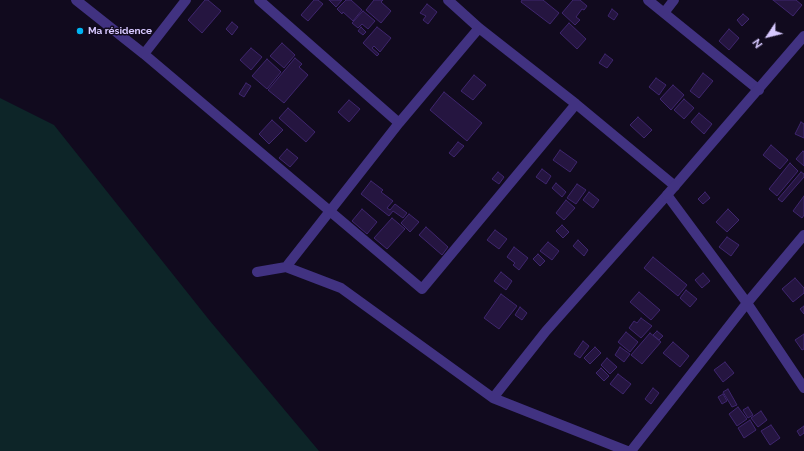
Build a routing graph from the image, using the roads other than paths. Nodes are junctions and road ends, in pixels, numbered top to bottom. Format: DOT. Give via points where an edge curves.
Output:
graph roads {
  1 [pos="76,0"];
  2 [pos="186,0"];
  3 [pos="259,0"];
  4 [pos="448,0"];
  5 [pos="648,0"];
  6 [pos="674,0"];
  7 [pos="664,13"];
  8 [pos="479,28"];
  9 [pos="804,36"];
  10 [pos="144,54"];
  11 [pos="759,90"];
  12 [pos="576,104"];
  13 [pos="399,123"];
  14 [pos="675,186"];
  15 [pos="667,195"];
  16 [pos="329,212"];
  17 [pos="804,235"];
  18 [pos="286,267"];
  19 [pos="257,272"];
  20 [pos="747,303"];
  21 [pos="804,388"];
  22 [pos="493,398"];
  23 [pos="626,451"];
  24 [pos="631,451"];
  1 -- 10 [label="street"];
  2 -- 10 [label="street"];
  3 -- 13 [label="street"];
  4 -- 8 [label="street"];
  5 -- 7 [label="street"];
  6 -- 7 [label="street"];
  7 -- 11 [label="street"];
  8 -- 12 [label="street"];
  8 -- 13 [label="street"];
  9 -- 11 [label="street"];
  10 -- 16 [label="street"];
  11 -- 14 [label="street"];
  12 -- 14 [label="street"];
  12 -- 16 [label="street" via="422,289"];
  13 -- 16 [label="street"];
  14 -- 15 [label="street"];
  15 -- 20 [label="street"];
  15 -- 22 [label="street" via="546,331"];
  16 -- 18 [label="street"];
  17 -- 20 [label="street"];
  18 -- 19 [label="street"];
  18 -- 22 [label="street" via="341,288"];
  20 -- 21 [label="street"];
  20 -- 24 [label="street"];
  22 -- 23 [label="street"];
}
